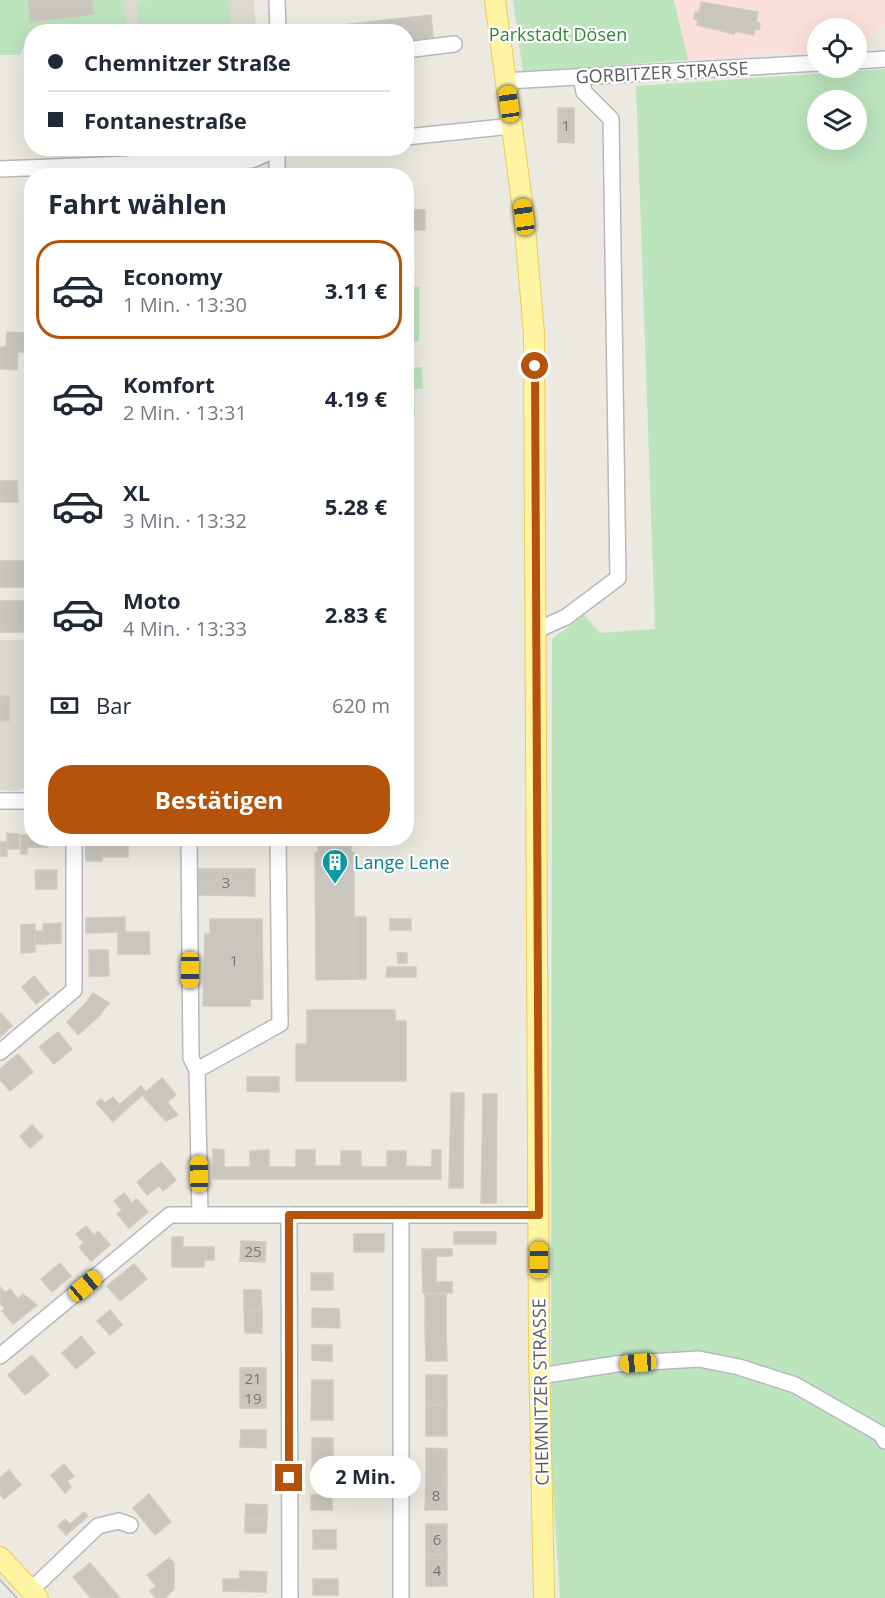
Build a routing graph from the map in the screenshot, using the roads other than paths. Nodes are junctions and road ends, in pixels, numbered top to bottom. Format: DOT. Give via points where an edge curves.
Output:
graph roads {
  1 [pos="277,0"];
  2 [pos="495,0"];
  3 [pos="278,24"];
  4 [pos="454,44"];
  5 [pos="414,49"];
  6 [pos="885,59"];
  7 [pos="867,60"];
  8 [pos="807,64"];
  9 [pos="581,76"];
  10 [pos="506,81"];
  11 [pos="512,126"];
  12 [pos="414,136"];
  13 [pos="152,156"];
  14 [pos="261,156"];
  15 [pos="128,164"];
  16 [pos="85,168"];
  17 [pos="0,169"];
  18 [pos="24,171"];
  19 [pos="537,630"];
  20 [pos="0,801"];
  21 [pos="24,801"];
  22 [pos="74,846"];
  23 [pos="189,846"];
  24 [pos="278,846"];
  25 [pos="0,1052"];
  26 [pos="197,1070"];
  27 [pos="200,1215"];
  28 [pos="289,1215"];
  29 [pos="400,1215"];
  30 [pos="539,1215"];
  31 [pos="0,1356"];
  32 [pos="540,1376"];
  33 [pos="885,1441"];
  34 [pos="130,1525"];
  35 [pos="0,1557"];
  36 [pos="31,1595"];
  37 [pos="290,1598"];
  38 [pos="401,1598"];
  39 [pos="544,1598"];
  1 -- 3 [label="street"];
  2 -- 10 [label="main road, CHEMNITZER STRASSE"];
  4 -- 5 [label="street"];
  6 -- 7 [label="street"];
  8 -- 9 [label="street, GORBITZER STRASSE"];
  9 -- 10 [label="street, GORBITZER STRASSE"];
  9 -- 19 [label="street" via="584,92 611,119 618,578 566,617"];
  10 -- 11 [label="main road, CHEMNITZER STRASSE"];
  11 -- 12 [label="street"];
  11 -- 19 [label="main road, CHEMNITZER STRASSE" via="533,301"];
  13 -- 15 [label="street"];
  14 -- 15 [label="street" via="252,160 158,166"];
  15 -- 16 [label="street"];
  17 -- 18 [label="street"];
  19 -- 30 [label="main road, CHEMNITZER STRASSE"];
  20 -- 21 [label="street"];
  22 -- 25 [label="street" via="74,990"];
  23 -- 26 [label="street" via="191,1058"];
  24 -- 26 [label="street" via="280,1024"];
  26 -- 27 [label="street"];
  27 -- 28 [label="street"];
  27 -- 31 [label="street" via="170,1215"];
  28 -- 29 [label="street"];
  28 -- 37 [label="street"];
  29 -- 30 [label="street"];
  29 -- 38 [label="street"];
  30 -- 32 [label="main road, CHEMNITZER STRASSE"];
  32 -- 33 [label="street" via="616,1364 699,1359 795,1385 881,1434"];
  32 -- 39 [label="main road, CHEMNITZER STRASSE"];
  34 -- 36 [label="street" via="119,1521 98,1526"];
  35 -- 36 [label="main road"];
}
